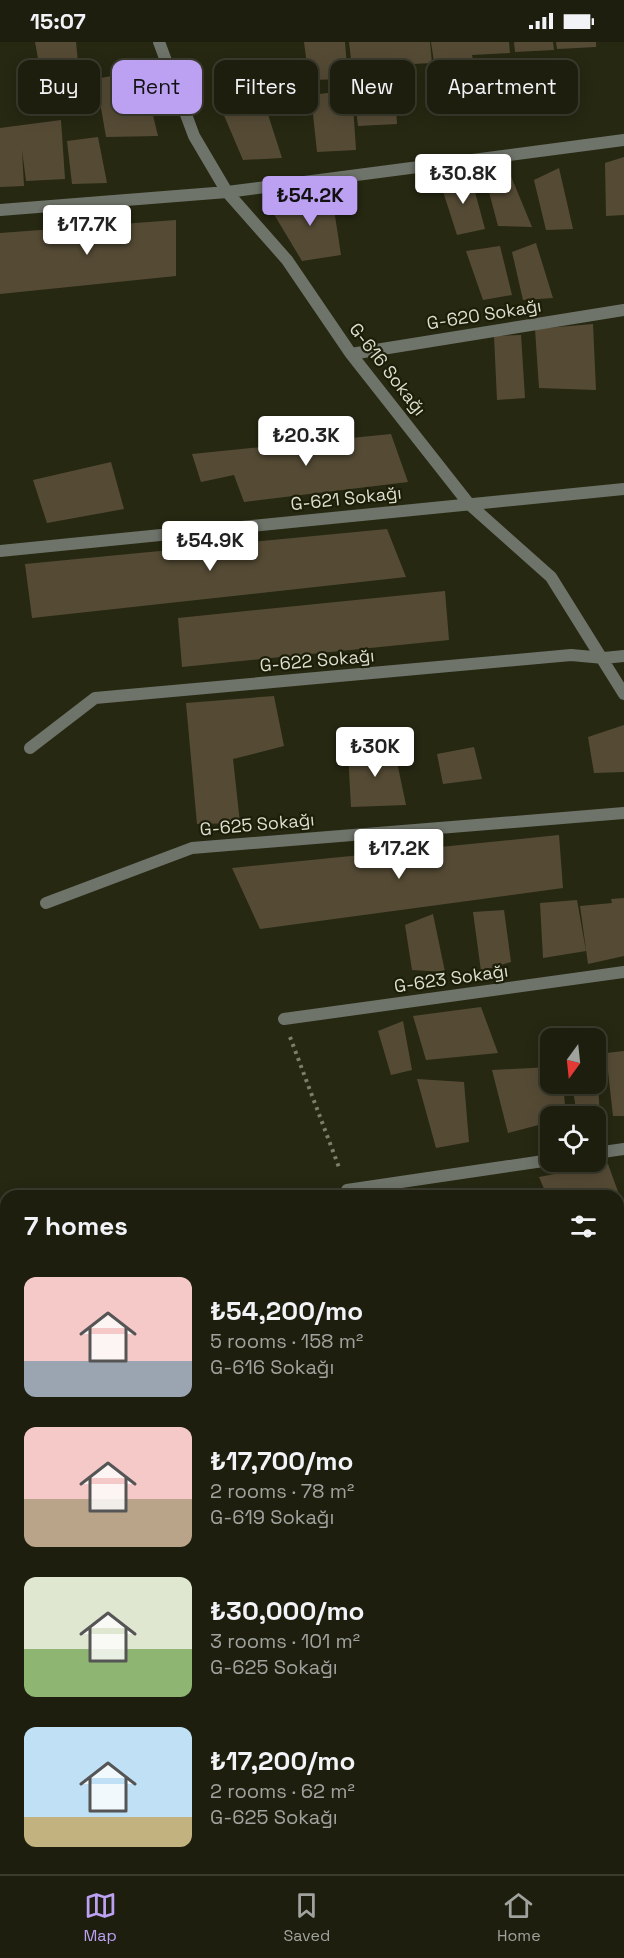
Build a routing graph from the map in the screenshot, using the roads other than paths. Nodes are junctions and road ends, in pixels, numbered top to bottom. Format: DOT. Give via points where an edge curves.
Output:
graph roads {
  1 [pos="159,42"];
  2 [pos="624,140"];
  3 [pos="226,192"];
  4 [pos="0,210"];
  5 [pos="624,310"];
  6 [pos="351,354"];
  7 [pos="624,489"];
  8 [pos="470,504"];
  9 [pos="0,551"];
  10 [pos="624,656"];
  11 [pos="604,658"];
  12 [pos="624,694"];
  13 [pos="30,748"];
  14 [pos="624,813"];
  15 [pos="46,903"];
  16 [pos="624,972"];
  17 [pos="284,1019"];
  18 [pos="624,1149"];
  19 [pos="606,1152"];
  20 [pos="540,1161"];
  21 [pos="347,1190"];
  1 -- 3 [label="street, G-616 Sokağı" via="195,136"];
  2 -- 3 [label="street"];
  3 -- 4 [label="street"];
  3 -- 6 [label="street, G-616 Sokağı" via="287,260"];
  5 -- 6 [label="street, G-620 Sokağı"];
  6 -- 8 [label="street, G-616 Sokağı"];
  7 -- 8 [label="street, G-621 Sokağı"];
  8 -- 9 [label="street, G-621 Sokağı"];
  8 -- 11 [label="street, G-616 Sokağı" via="551,577"];
  10 -- 11 [label="street, G-622 Sokağı"];
  11 -- 12 [label="street, G-616 Sokağı"];
  11 -- 13 [label="street, G-622 Sokağı" via="571,655 95,698"];
  14 -- 15 [label="street, G-625 Sokağı" via="192,848"];
  16 -- 17 [label="street, G-623 Sokağı"];
  18 -- 19 [label="street"];
  20 -- 21 [label="street"];
}
